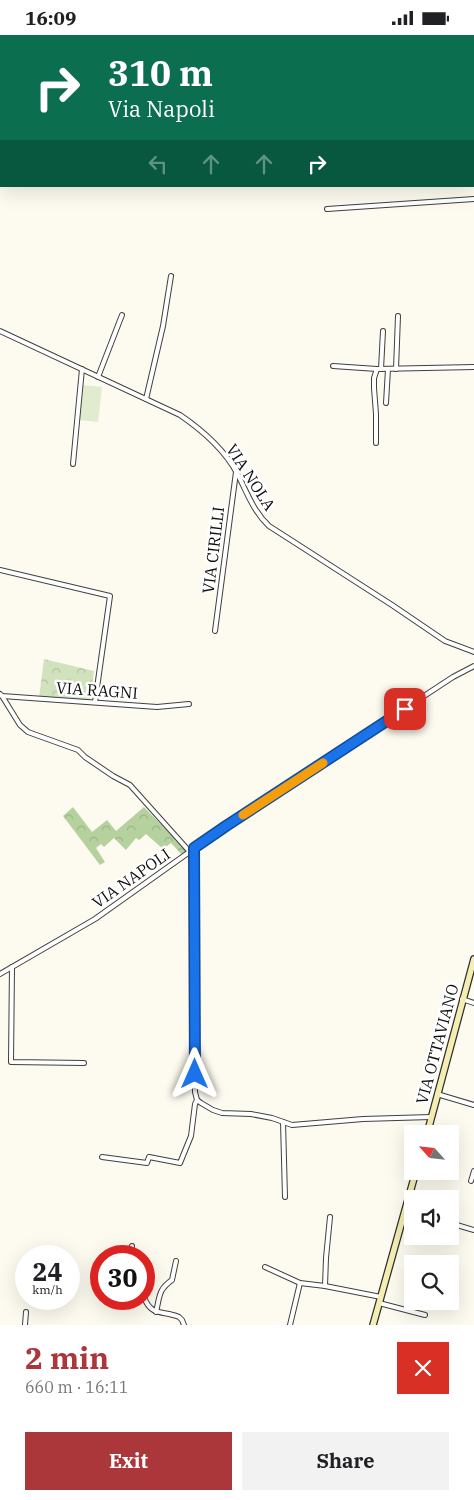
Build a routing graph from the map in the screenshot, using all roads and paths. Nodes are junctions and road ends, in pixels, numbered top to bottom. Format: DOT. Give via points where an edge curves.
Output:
graph roads {
  1 [pos="474,199"];
  2 [pos="327,209"];
  3 [pos="171,276"];
  4 [pos="122,315"];
  5 [pos="398,316"];
  6 [pos="0,331"];
  7 [pos="383,331"];
  8 [pos="333,366"];
  9 [pos="474,367"];
  10 [pos="82,369"];
  11 [pos="379,369"];
  12 [pos="388,369"];
  13 [pos="396,369"];
  14 [pos="98,377"];
  15 [pos="146,399"];
  16 [pos="386,403"];
  17 [pos="376,443"];
  18 [pos="73,464"];
  19 [pos="236,471"];
  20 [pos="0,570"];
  21 [pos="215,631"];
  22 [pos="474,651"];
  23 [pos="474,666"];
  24 [pos="1,695"];
  25 [pos="95,702"];
  26 [pos="189,704"];
  27 [pos="194,848"];
  28 [pos="190,852"];
  29 [pos="474,960"];
  30 [pos="12,967"];
  31 [pos="0,974"];
  32 [pos="462,999"];
  33 [pos="474,1003"];
  34 [pos="84,1063"];
  35 [pos="437,1094"];
  36 [pos="197,1100"];
  37 [pos="474,1105"];
  38 [pos="431,1117"];
  39 [pos="284,1122"];
  40 [pos="429,1125"];
  41 [pos="102,1157"];
  42 [pos="474,1171"];
  43 [pos="471,1181"];
  44 [pos="285,1197"];
  45 [pos="404,1216"];
  46 [pos="330,1217"];
  47 [pos="459,1226"];
  48 [pos="474,1230"];
  49 [pos="176,1261"];
  50 [pos="265,1267"];
  51 [pos="300,1283"];
  52 [pos="325,1286"];
  53 [pos="380,1300"];
  54 [pos="153,1310"];
  55 [pos="26,1312"];
  56 [pos="156,1312"];
  57 [pos="425,1315"];
  58 [pos="25,1325"];
  59 [pos="184,1325"];
  60 [pos="290,1325"];
  61 [pos="373,1325"];
  1 -- 2 [label="street"];
  3 -- 15 [label="street"];
  4 -- 14 [label="street"];
  5 -- 13 [label="street"];
  6 -- 10 [label="street, VIA NOLA"];
  7 -- 11 [label="street"];
  8 -- 11 [label="street"];
  9 -- 13 [label="street"];
  10 -- 14 [label="street, VIA NOLA"];
  10 -- 18 [label="street"];
  11 -- 12 [label="street"];
  11 -- 17 [label="street" via="374,378"];
  12 -- 13 [label="street"];
  12 -- 16 [label="street"];
  14 -- 15 [label="street, VIA NOLA"];
  15 -- 19 [label="street, VIA NOLA" via="192,424 217,446"];
  19 -- 21 [label="street, VIA CIRILLI"];
  19 -- 22 [label="street, VIA NOLA" via="255,511 269,526 445,641"];
  20 -- 25 [label="street" via="110,596"];
  23 -- 27 [label="street, VIA NAPOLI"];
  24 -- 25 [label="street, VIA RAGNI"];
  24 -- 28 [label="street, VIA RAGNI" via="28,732 78,750 130,785"];
  25 -- 26 [label="street, VIA RAGNI" via="157,707"];
  27 -- 28 [label="street, VIA NAPOLI"];
  27 -- 36 [label="street"];
  28 -- 30 [label="street, VIA NAPOLI" via="95,919"];
  29 -- 32 [label="main road, VIA OTTAVIANO"];
  30 -- 31 [label="street, VIA NAPOLI"];
  30 -- 34 [label="street" via="11,1062"];
  32 -- 33 [label="street"];
  32 -- 35 [label="main road, VIA OTTAVIANO"];
  35 -- 37 [label="street"];
  35 -- 38 [label="main road, VIA OTTAVIANO"];
  36 -- 39 [label="street" via="222,1113 251,1114"];
  36 -- 41 [label="street" via="191,1136 180,1163 149,1157 148,1163"];
  38 -- 39 [label="street" via="303,1125"];
  38 -- 40 [label="main road, VIA OTTAVIANO"];
  39 -- 44 [label="street"];
  42 -- 43 [label="street"];
  45 -- 53 [label="main road"];
  46 -- 52 [label="street"];
  47 -- 48 [label="street"];
  49 -- 56 [label="street" via="172,1280 163,1286"];
  50 -- 51 [label="street"];
  51 -- 52 [label="street"];
  51 -- 60 [label="street"];
  52 -- 53 [label="street"];
  53 -- 57 [label="street"];
  53 -- 61 [label="main road"];
  54 -- 56 [label="street"];
  55 -- 58 [label="street"];
  56 -- 59 [label="street" via="179,1317"];
}
